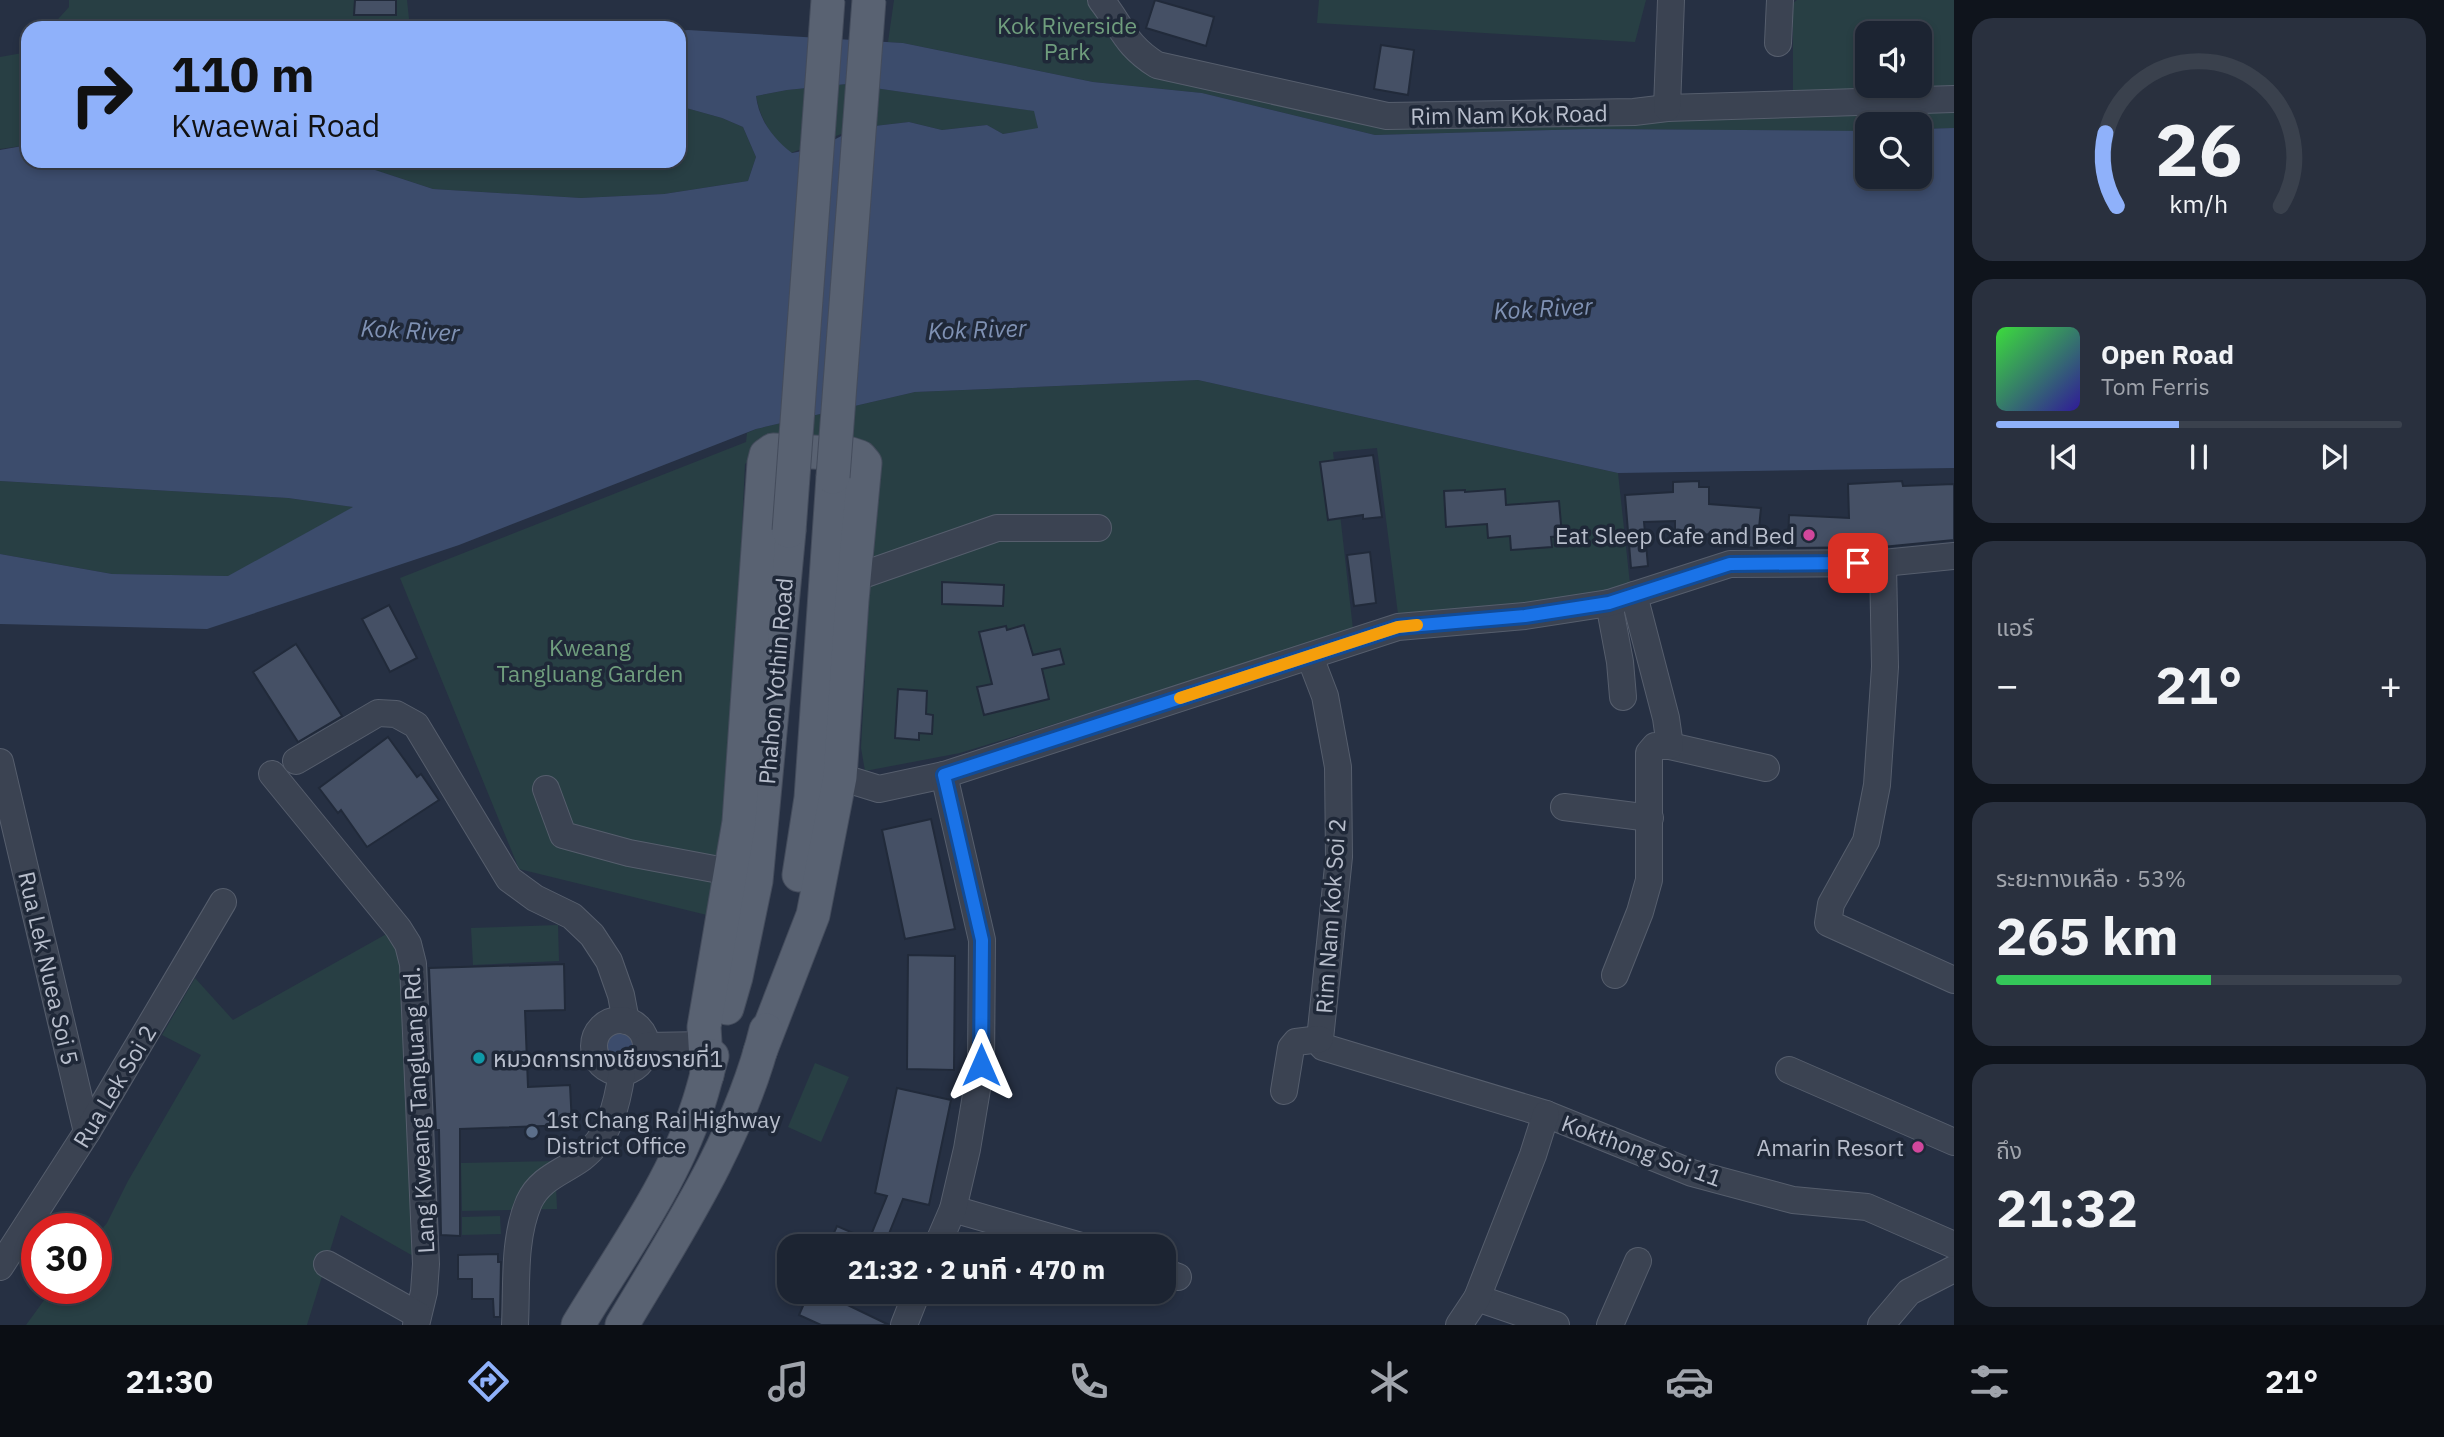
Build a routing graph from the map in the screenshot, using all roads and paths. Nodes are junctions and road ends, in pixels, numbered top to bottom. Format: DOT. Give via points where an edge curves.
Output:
graph roads {
  1 [pos="828,0"];
  2 [pos="869,0"];
  3 [pos="1101,0"];
  4 [pos="1671,0"];
  5 [pos="1780,0"];
  6 [pos="1778,43"];
  7 [pos="1954,99"];
  8 [pos="1667,108"];
  9 [pos="1098,528"];
  10 [pos="1954,556"];
  11 [pos="1883,563"];
  12 [pos="854,578"];
  13 [pos="1634,595"];
  14 [pos="1609,603"];
  15 [pos="1310,657"];
  16 [pos="1623,697"];
  17 [pos="1670,746"];
  18 [pos="296,761"];
  19 [pos="0,762"];
  20 [pos="1766,768"];
  21 [pos="272,774"];
  22 [pos="944,775"];
  23 [pos="840,777"];
  24 [pos="546,789"];
  25 [pos="1564,807"];
  26 [pos="1650,818"];
  27 [pos="730,872"];
  28 [pos="223,902"];
  29 [pos="1615,975"];
  30 [pos="1954,980"];
  31 [pos="626,1021"];
  32 [pos="1325,1044"];
  33 [pos="646,1046"];
  34 [pos="760,1052"];
  35 [pos="706,1060"];
  36 [pos="1789,1070"];
  37 [pos="622,1072"];
  38 [pos="1284,1090"];
  39 [pos="1546,1114"];
  40 [pos="87,1132"];
  41 [pos="1954,1142"];
  42 [pos="953,1209"];
  43 [pos="942,1234"];
  44 [pos="1040,1234"];
  45 [pos="1954,1245"];
  46 [pos="1638,1261"];
  47 [pos="327,1264"];
  48 [pos="0,1267"];
  49 [pos="1954,1269"];
  50 [pos="1477,1298"];
  51 [pos="912,1304"];
  52 [pos="417,1320"];
  53 [pos="515,1325"];
  54 [pos="578,1325"];
  55 [pos="622,1325"];
  56 [pos="904,1325"];
  57 [pos="1459,1325"];
  58 [pos="1556,1325"];
  59 [pos="1610,1325"];
  60 [pos="1881,1325"];
  1 -- 35 [label="main road, Phahon Yothin Road, bridge" via="789,531 756,881 736,977"];
  2 -- 34 [label="main road, Phahon Yothin Road, bridge" via="811,798 794,909"];
  3 -- 8 [label="street, Rim Nam Kok Road" via="1133,47 1157,65 1387,116"];
  4 -- 8 [label="street"];
  5 -- 6 [label="street"];
  7 -- 8 [label="street, Rim Nam Kok Road"];
  9 -- 12 [label="street" via="997,528"];
  10 -- 11 [label="street"];
  11 -- 13 [label="street" via="1730,564"];
  11 -- 30 [label="street" via="1885,667 1877,785 1866,841 1831,904 1828,923"];
  12 -- 23 [label="main road"];
  12 -- 27 [label="main road" via="865,463 851,454 773,450 764,463 738,822"];
  13 -- 14 [label="street"];
  13 -- 17 [label="street"];
  14 -- 15 [label="street" via="1398,627"];
  14 -- 16 [label="street"];
  15 -- 22 [label="street"];
  15 -- 32 [label="street, Rim Nam Kok Soi 2" via="1325,696 1338,767 1339,857"];
  17 -- 20 [label="street"];
  17 -- 26 [label="street" via="1656,746 1649,754"];
  18 -- 31 [label="street" via="378,713 396,714 416,725 509,879 572,916 592,935 609,961"];
  19 -- 40 [label="street, Rua Lek Nuea Soi 5"];
  21 -- 52 [label="street, Lang Kweang Tangluang Rd." via="408,944 413,964 426,1264"];
  22 -- 23 [label="street" via="879,789"];
  22 -- 42 [label="street" via="982,940 981,1065"];
  23 -- 34 [label="main road" via="813,915"];
  24 -- 27 [label="street" via="564,835"];
  25 -- 26 [label="street"];
  26 -- 29 [label="street" via="1649,880"];
  27 -- 35 [label="main road" via="705,1027"];
  28 -- 40 [label="street, Rua Lek Soi 2"];
  31 -- 33 [label="street" via="639,1028"];
  31 -- 37 [label="street" via="604,1026 594,1044 596,1057 605,1067"];
  32 -- 38 [label="street" via="1296,1042"];
  32 -- 39 [label="street, Kokthong Soi 11"];
  33 -- 35 [label="street"];
  33 -- 37 [label="street" via="636,1067"];
  34 -- 55 [label="main road, Phahon Yothin Road" via="746,1098 722,1149"];
  35 -- 54 [label="main road, Phahon Yothin Road" via="697,1110 675,1159"];
  36 -- 41 [label="street"];
  37 -- 53 [label="street" via="617,1106 603,1136 583,1157 547,1179 530,1200 519,1235"];
  39 -- 45 [label="street, Kokthong Soi 11" via="1692,1173 1793,1200 1867,1207"];
  39 -- 50 [label="street"];
  40 -- 48 [label="street, Rua Lek Soi 2"];
  42 -- 43 [label="street"];
  42 -- 44 [label="street"];
  46 -- 59 [label="street"];
  47 -- 52 [label="street"];
  49 -- 60 [label="street" via="1909,1292"];
  50 -- 57 [label="street"];
  50 -- 58 [label="street"];
  51 -- 56 [label="street"];
}
